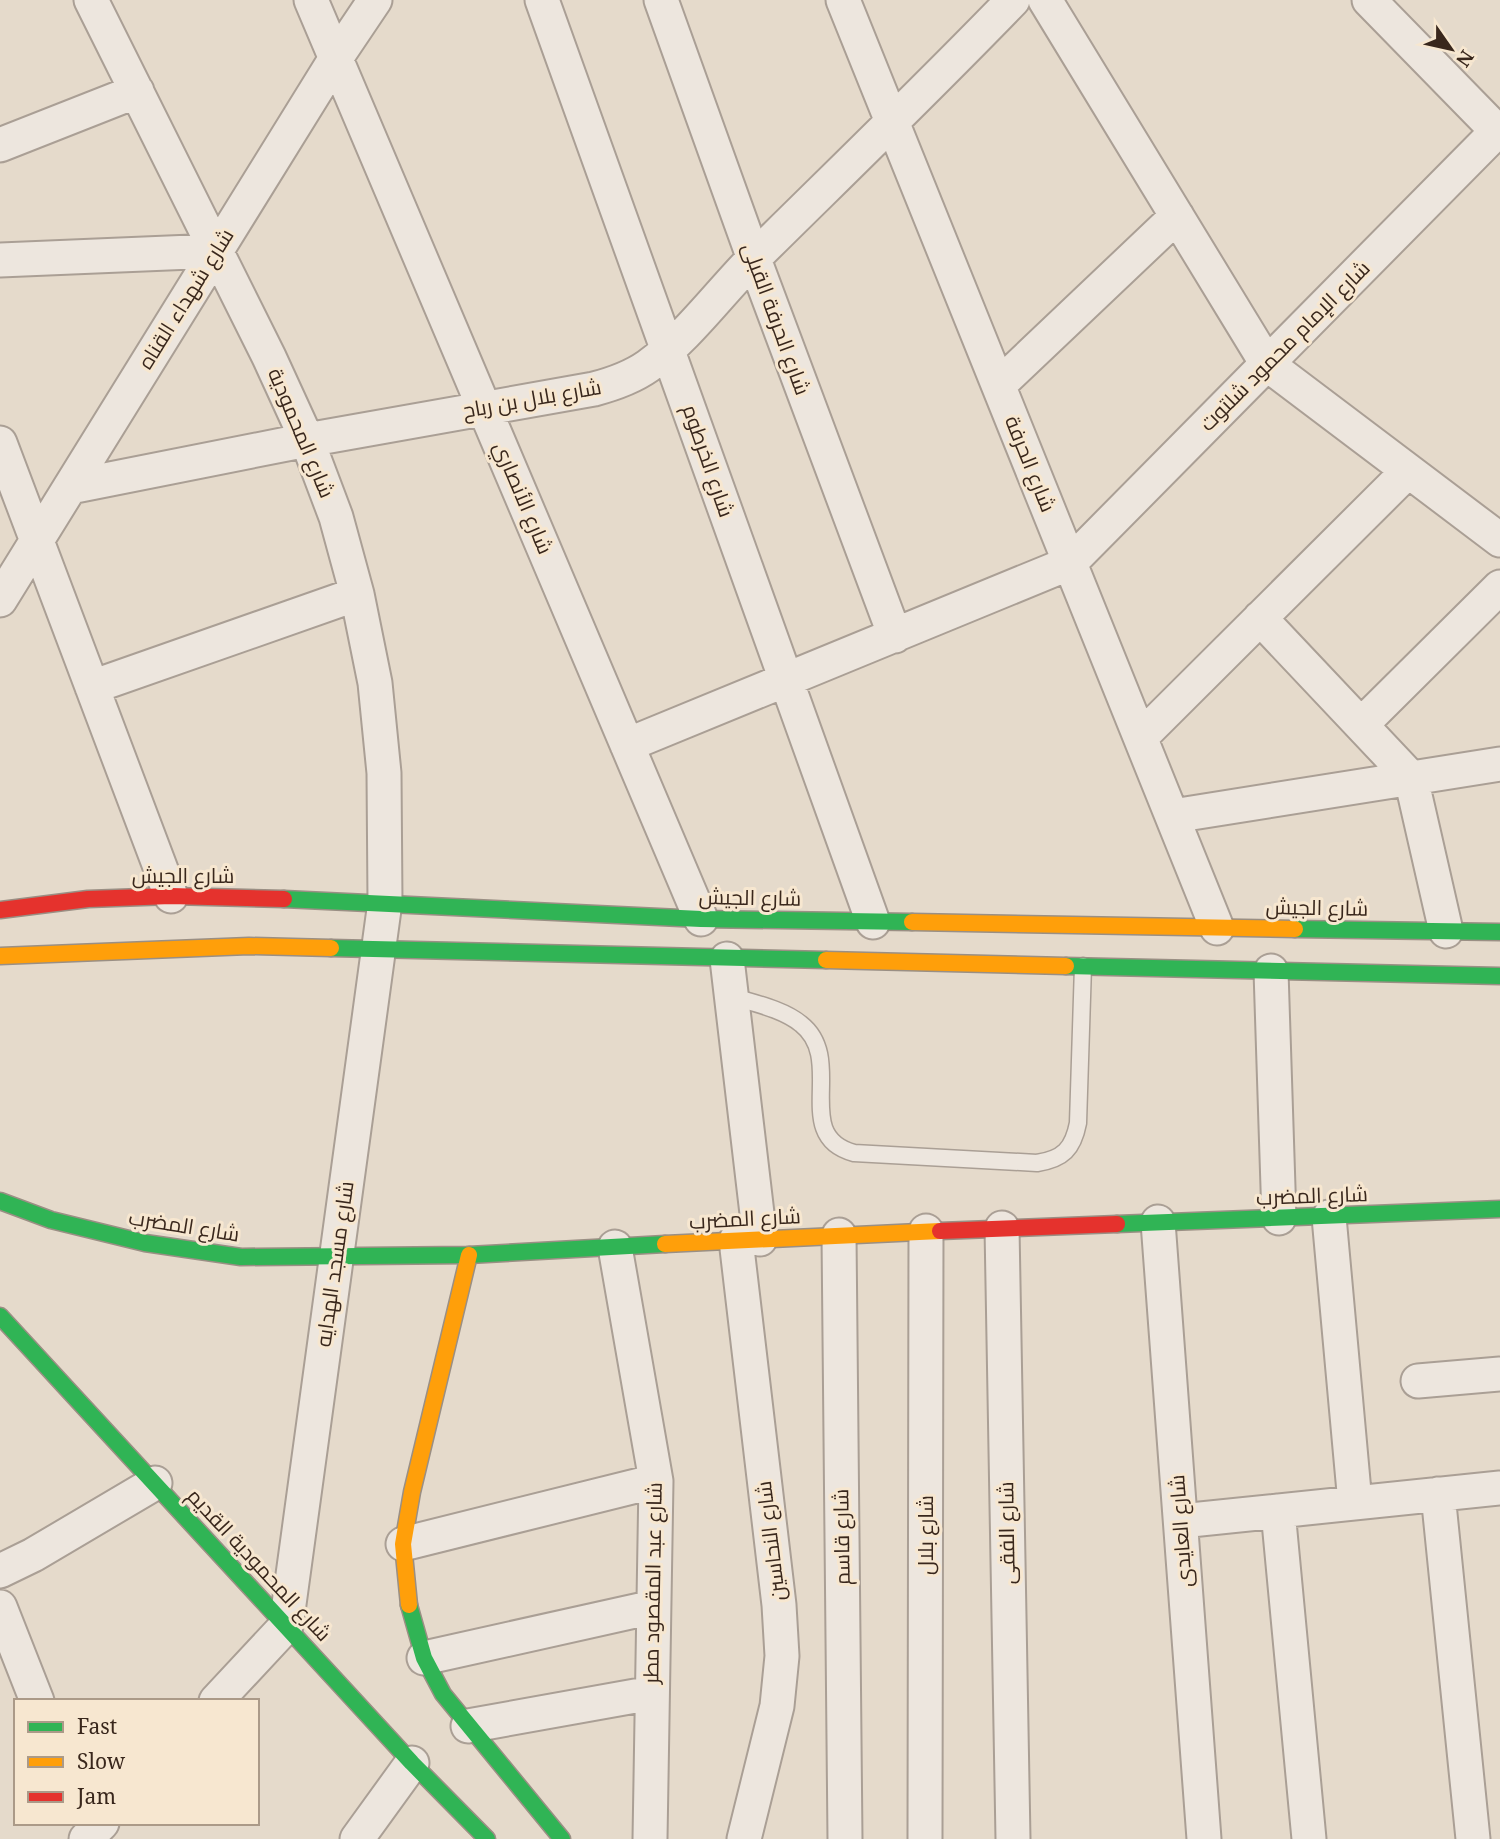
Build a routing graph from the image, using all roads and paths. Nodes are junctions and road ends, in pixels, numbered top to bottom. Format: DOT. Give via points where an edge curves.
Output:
graph roads {
  1 [pos="91,0"];
  2 [pos="312,0"];
  3 [pos="375,0"];
  4 [pos="542,0"];
  5 [pos="661,0"];
  6 [pos="843,0"];
  7 [pos="1013,0"];
  8 [pos="1045,0"];
  9 [pos="1369,0"];
  10 [pos="336,58"];
  11 [pos="137,91"];
  12 [pos="892,124"];
  13 [pos="1499,131"];
  14 [pos="0,145"];
  15 [pos="1177,216"];
  16 [pos="216,251"];
  17 [pos="754,259"];
  18 [pos="0,260"];
  19 [pos="669,348"];
  20 [pos="1267,364"];
  21 [pos="999,385"];
  22 [pos="484,407"];
  23 [pos="307,440"];
  24 [pos="0,443"];
  25 [pos="1408,471"];
  26 [pos="70,487"];
  27 [pos="10,498"];
  28 [pos="1499,537"];
  29 [pos="37,541"];
  30 [pos="1070,563"];
  31 [pos="1500,587"];
  32 [pos="358,594"];
  33 [pos="0,600"];
  34 [pos="1260,618"];
  35 [pos="895,636"];
  36 [pos="785,681"];
  37 [pos="92,687"];
  38 [pos="1361,725"];
  39 [pos="1141,737"];
  40 [pos="627,745"];
  41 [pos="1500,764"];
  42 [pos="1412,778"];
  43 [pos="1173,816"];
  44 [pos="171,896"];
  45 [pos="384,902"];
  46 [pos="0,910"];
  47 [pos="701,919"];
  48 [pos="873,922"];
  49 [pos="1217,928"];
  50 [pos="1446,931"];
  51 [pos="1500,932"];
  52 [pos="378,950"];
  53 [pos="0,956"];
  54 [pos="727,958"];
  55 [pos="1083,966"];
  56 [pos="1271,971"];
  57 [pos="1500,976"];
  58 [pos="731,996"];
  59 [pos="0,1201"];
  60 [pos="1500,1209"];
  61 [pos="1329,1217"];
  62 [pos="1279,1219"];
  63 [pos="1158,1222"];
  64 [pos="1002,1228"];
  65 [pos="926,1231"];
  66 [pos="839,1235"];
  67 [pos="748,1239"];
  68 [pos="614,1247"];
  69 [pos="469,1255"];
  70 [pos="336,1256"];
  71 [pos="1,1317"];
  72 [pos="1500,1374"];
  73 [pos="1418,1381"];
  74 [pos="656,1481"];
  75 [pos="155,1483"];
  76 [pos="1500,1488"];
  77 [pos="1438,1494"];
  78 [pos="1355,1503"];
  79 [pos="1278,1511"];
  80 [pos="1181,1521"];
  81 [pos="403,1544"];
  82 [pos="0,1571"];
  83 [pos="0,1607"];
  84 [pos="653,1607"];
  85 [pos="286,1626"];
  86 [pos="424,1658"];
  87 [pos="652,1693"];
  88 [pos="36,1699"];
  89 [pos="218,1699"];
  90 [pos="468,1726"];
  91 [pos="412,1763"];
  92 [pos="357,1839"];
  93 [pos="487,1839"];
  94 [pos="562,1839"];
  95 [pos="650,1839"];
  96 [pos="744,1839"];
  97 [pos="845,1839"];
  98 [pos="925,1839"];
  99 [pos="1013,1839"];
  100 [pos="1204,1839"];
  101 [pos="1309,1839"];
  102 [pos="1473,1839"];
  1 -- 11 [label="street, شارع المحمودية"];
  2 -- 10 [label="street, شارع الأنصاري"];
  3 -- 10 [label="street, شارع شهداء القناه"];
  4 -- 19 [label="street, شارع الخرطوم"];
  5 -- 17 [label="street, شارع الحرفة القبلى"];
  6 -- 12 [label="street, شارع الحرفة"];
  7 -- 12 [label="street, شارع بلال بن رباح"];
  8 -- 15 [label="street"];
  9 -- 13 [label="street"];
  10 -- 16 [label="street, شارع شهداء القناه"];
  10 -- 22 [label="street, شارع الأنصاري"];
  11 -- 14 [label="street"];
  11 -- 16 [label="street, شارع المحمودية"];
  12 -- 17 [label="street, شارع بلال بن رباح"];
  12 -- 21 [label="street, شارع الحرفة"];
  13 -- 20 [label="street, شارع الإمام محمود شلتوت"];
  15 -- 20 [label="street"];
  15 -- 21 [label="street"];
  16 -- 18 [label="street"];
  16 -- 23 [label="street, شارع المحمودية"];
  16 -- 26 [label="street, شارع شهداء القناه"];
  17 -- 19 [label="street, شارع بلال بن رباح"];
  17 -- 35 [label="street, شارع الحرفة القبلى"];
  19 -- 22 [label="street, شارع بلال بن رباح" via="622,381"];
  19 -- 36 [label="street, شارع الخرطوم"];
  20 -- 25 [label="street"];
  20 -- 30 [label="street, شارع الإمام محمود شلتوت"];
  21 -- 30 [label="street, شارع الحرفة"];
  22 -- 23 [label="street, شارع بلال بن رباح"];
  22 -- 40 [label="street, شارع الأنصاري"];
  23 -- 26 [label="street, شارع بلال بن رباح"];
  23 -- 32 [label="street, شارع المحمودية"];
  24 -- 27 [label="street"];
  25 -- 28 [label="street"];
  25 -- 34 [label="street"];
  26 -- 29 [label="street, شارع شهداء القناه"];
  27 -- 29 [label="street"];
  29 -- 33 [label="street, شارع شهداء القناه"];
  29 -- 37 [label="street"];
  30 -- 35 [label="street"];
  30 -- 39 [label="street, شارع الحرفة"];
  31 -- 38 [label="street"];
  32 -- 37 [label="street"];
  32 -- 45 [label="street, شارع المحمودية" via="375,683 384,773"];
  34 -- 38 [label="street"];
  34 -- 39 [label="street"];
  35 -- 36 [label="street"];
  36 -- 40 [label="street"];
  36 -- 48 [label="street, شارع الخرطوم"];
  37 -- 44 [label="street"];
  38 -- 42 [label="street"];
  39 -- 43 [label="street, شارع الحرفة"];
  40 -- 47 [label="street, شارع الأنصاري"];
  41 -- 42 [label="street"];
  42 -- 43 [label="street"];
  42 -- 50 [label="street"];
  43 -- 49 [label="street, شارع الحرفة"];
  44 -- 45 [label="main road, شارع الجيش"];
  44 -- 46 [label="main road, شارع الجيش" via="88,899"];
  45 -- 47 [label="main road, شارع الجيش"];
  45 -- 52 [label="street, شارع مسجد الهدايه"];
  47 -- 48 [label="main road, شارع الجيش"];
  48 -- 49 [label="main road, شارع الجيش"];
  49 -- 50 [label="main road, شارع الجيش"];
  50 -- 51 [label="main road, شارع الجيش"];
  52 -- 53 [label="main road" via="249,946"];
  52 -- 54 [label="main road"];
  52 -- 70 [label="street, شارع مسجد الهدايه"];
  54 -- 55 [label="main road"];
  54 -- 58 [label="street, شارع النحاسين"];
  55 -- 56 [label="main road"];
  55 -- 58 [label="lane" via="1075,1139 1066,1152 1037,1163 840,1149 822,1127 821,1059 814,1040 802,1024 785,1014"];
  56 -- 57 [label="main road"];
  56 -- 62 [label="street"];
  58 -- 67 [label="street, شارع النحاسين"];
  59 -- 70 [label="main road, شارع المضرب" via="51,1220 145,1243 241,1258"];
  60 -- 61 [label="main road, شارع المضرب"];
  61 -- 62 [label="main road, شارع المضرب"];
  61 -- 78 [label="street"];
  62 -- 63 [label="main road, شارع المضرب"];
  63 -- 64 [label="main road, شارع المضرب"];
  63 -- 80 [label="street, شارع العايدى"];
  64 -- 65 [label="main road, شارع المضرب"];
  64 -- 99 [label="street, شارع الفقى"];
  65 -- 66 [label="main road, شارع المضرب"];
  65 -- 98 [label="street, شارع بلال"];
  66 -- 67 [label="main road, شارع المضرب"];
  66 -- 97 [label="street, شارع قاسم"];
  67 -- 68 [label="main road, شارع المضرب"];
  67 -- 96 [label="street, شارع النحاسين" via="782,1656 777,1706"];
  68 -- 69 [label="main road, شارع المضرب"];
  68 -- 74 [label="street, شارع عبد المقصود مطر"];
  69 -- 70 [label="main road, شارع المضرب"];
  69 -- 81 [label="main road"];
  70 -- 85 [label="street, شارع مسجد الهدايه"];
  71 -- 75 [label="main road, شارع المحمودية القديم"];
  72 -- 73 [label="street"];
  74 -- 81 [label="street"];
  74 -- 84 [label="street, شارع عبد المقصود مطر"];
  75 -- 82 [label="street"];
  75 -- 85 [label="main road, شارع المحمودية القديم"];
  76 -- 77 [label="street"];
  77 -- 78 [label="street"];
  77 -- 102 [label="street"];
  78 -- 79 [label="street"];
  79 -- 80 [label="street"];
  79 -- 101 [label="street"];
  80 -- 100 [label="street, شارع العايدى"];
  81 -- 86 [label="main road" via="408,1602"];
  83 -- 88 [label="street"];
  84 -- 86 [label="street"];
  84 -- 87 [label="street, شارع عبد المقصود مطر"];
  85 -- 89 [label="street"];
  85 -- 91 [label="main road, شارع المحمودية القديم"];
  86 -- 90 [label="main road" via="443,1694"];
  87 -- 90 [label="street"];
  87 -- 95 [label="street, شارع عبد المقصود مطر"];
  90 -- 94 [label="main road"];
  91 -- 92 [label="street"];
  91 -- 93 [label="main road, شارع المحمودية القديم"];
}
